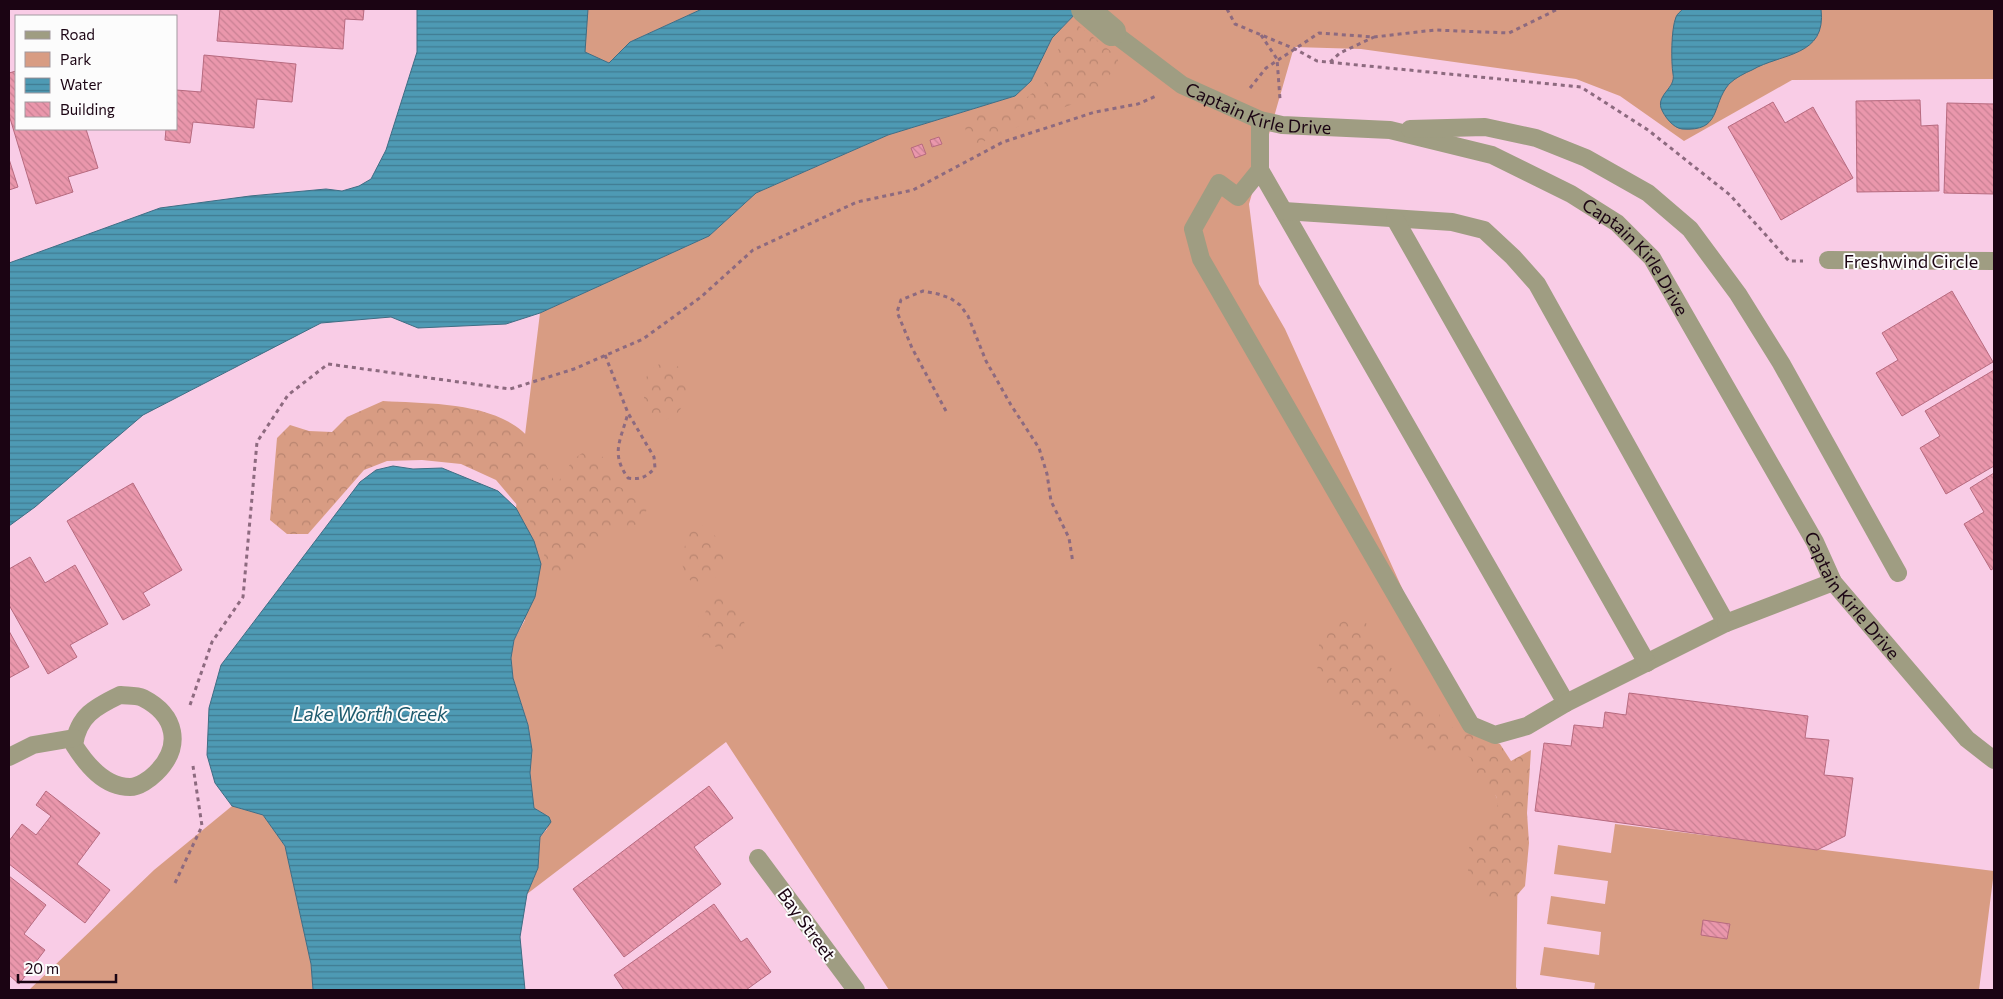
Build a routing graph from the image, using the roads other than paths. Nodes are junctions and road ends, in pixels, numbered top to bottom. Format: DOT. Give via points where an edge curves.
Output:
graph roads {
  1 [pos="1085,9"];
  2 [pos="1112,32"];
  3 [pos="1260,120"];
  4 [pos="1390,130"];
  5 [pos="1260,170"];
  6 [pos="1284,211"];
  7 [pos="1395,219"];
  8 [pos="1828,260"];
  9 [pos="1994,261"];
  10 [pos="1898,573"];
  11 [pos="1833,582"];
  12 [pos="1726,623"];
  13 [pos="1647,663"];
  14 [pos="1566,703"];
  15 [pos="74,738"];
  16 [pos="9,757"];
  17 [pos="1994,760"];
  18 [pos="758,858"];
  19 [pos="856,990"];
  1 -- 2 [label="street, Captain Kirle Drive"];
  2 -- 3 [label="lane, Captain Kirle Drive" via="1182,85"];
  3 -- 4 [label="lane, Captain Kirle Drive" via="1282,125"];
  3 -- 5 [label="lane"];
  4 -- 10 [label="lane" via="1485,127 1536,138 1586,158 1648,193 1690,230 1738,294 1781,363"];
  4 -- 11 [label="lane, Captain Kirle Drive" via="1492,155 1571,194 1617,223 1652,258 1815,542"];
  5 -- 6 [label="lane"];
  5 -- 14 [label="lane" via="1238,197 1218,183 1192,229 1200,259 1471,725 1495,735 1526,726"];
  6 -- 7 [label="lane"];
  6 -- 14 [label="lane"];
  7 -- 12 [label="lane" via="1452,222 1484,230 1537,284"];
  7 -- 13 [label="lane"];
  8 -- 9 [label="lane, Freshwind Circle"];
  11 -- 12 [label="lane"];
  11 -- 17 [label="lane, Captain Kirle Drive" via="1967,739"];
  12 -- 13 [label="lane"];
  13 -- 14 [label="lane"];
  15 -- 15 [label="lane" via="84,762 100,776 116,785 131,787 150,779 162,767 171,754 173,734 169,719 159,708 141,697 120,695 86,716 76,729"];
  15 -- 16 [label="lane" via="33,745"];
  18 -- 19 [label="lane, Bay Street"];
}
